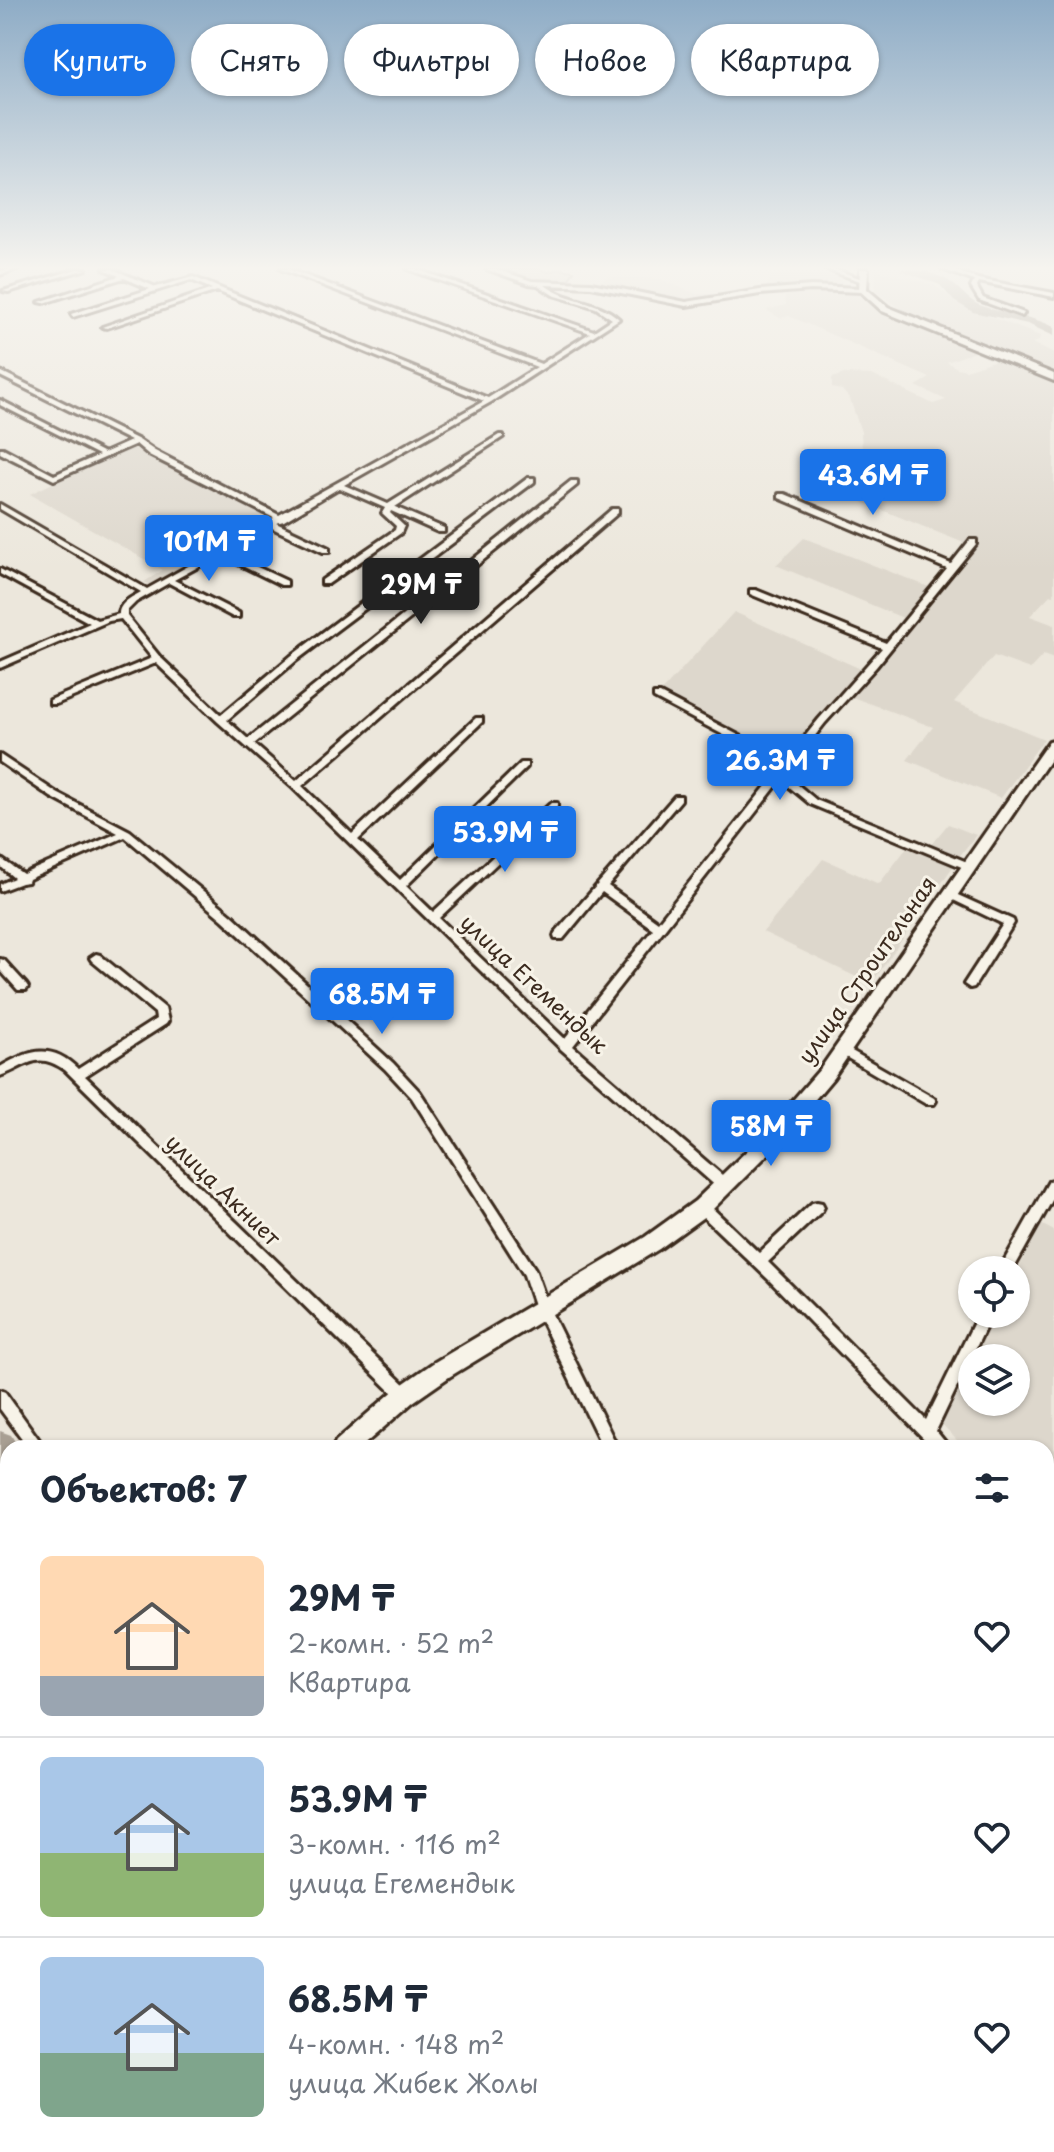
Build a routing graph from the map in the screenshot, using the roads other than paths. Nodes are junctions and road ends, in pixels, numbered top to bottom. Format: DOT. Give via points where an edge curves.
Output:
graph roads {
  1 [pos="412,369"];
  2 [pos="538,369"];
  3 [pos="1033,369"];
  4 [pos="0,373"];
  5 [pos="1054,378"];
  6 [pos="489,401"];
  7 [pos="0,402"];
  8 [pos="501,436"];
  9 [pos="137,441"];
  10 [pos="0,450"];
  11 [pos="105,456"];
  12 [pos="531,480"];
  13 [pos="574,483"];
  14 [pos="341,486"];
  15 [pos="782,496"];
  16 [pos="0,506"];
  17 [pos="389,507"];
  18 [pos="615,511"];
  19 [pos="281,519"];
  20 [pos="271,524"];
  21 [pos="441,530"];
  22 [pos="973,542"];
  23 [pos="326,550"];
  24 [pos="220,552"];
  25 [pos="952,568"];
  26 [pos="0,571"];
  27 [pos="168,580"];
  28 [pos="325,582"];
  29 [pos="284,583"];
  30 [pos="147,592"];
  31 [pos="753,592"];
  32 [pos="125,610"];
  33 [pos="236,615"];
  34 [pos="97,624"];
  35 [pos="888,647"];
  36 [pos="157,659"];
  37 [pos="0,665"];
  38 [pos="657,696"];
  39 [pos="53,702"];
  40 [pos="221,720"];
  41 [pos="479,720"];
  42 [pos="248,744"];
  43 [pos="1054,744"];
  44 [pos="0,758"];
  45 [pos="524,765"];
  46 [pos="788,765"];
  47 [pos="780,775"];
  48 [pos="296,786"];
  49 [pos="678,798"];
  50 [pos="554,805"];
  51 [pos="126,833"];
  52 [pos="352,840"];
  53 [pos="0,861"];
  54 [pos="968,866"];
  55 [pos="24,880"];
  56 [pos="399,887"];
  57 [pos="602,887"];
  58 [pos="0,888"];
  59 [pos="949,894"];
  60 [pos="433,918"];
  61 [pos="658,927"];
  62 [pos="559,936"];
  63 [pos="96,958"];
  64 [pos="0,963"];
  65 [pos="970,984"];
  66 [pos="22,987"];
  67 [pos="566,1047"];
  68 [pos="843,1050"];
  69 [pos="0,1072"];
  70 [pos="77,1075"];
  71 [pos="930,1101"];
  72 [pos="724,1185"];
  73 [pos="1054,1185"];
  74 [pos="702,1207"];
  75 [pos="817,1207"];
  76 [pos="1014,1256"];
  77 [pos="759,1262"];
  78 [pos="542,1308"];
  79 [pos="978,1328"];
  80 [pos="405,1395"];
  81 [pos="0,1397"];
  82 [pos="928,1431"];
  83 [pos="32,1440"];
  84 [pos="353,1440"];
  85 [pos="607,1440"];
  86 [pos="936,1440"];
  1 -- 6 [label="street"];
  2 -- 6 [label="street"];
  3 -- 5 [label="main road"];
  4 -- 9 [label="street"];
  6 -- 14 [label="street"];
  7 -- 11 [label="street"];
  8 -- 17 [label="street"];
  9 -- 11 [label="street"];
  9 -- 19 [label="street"];
  10 -- 11 [label="street" via="54,478"];
  12 -- 40 [label="street" via="294,658"];
  13 -- 42 [label="street"];
  14 -- 17 [label="street"];
  14 -- 19 [label="street"];
  15 -- 25 [label="street"];
  16 -- 30 [label="street"];
  17 -- 21 [label="street"];
  17 -- 28 [label="street" via="386,513 400,526 398,531"];
  18 -- 48 [label="street"];
  19 -- 20 [label="street"];
  20 -- 23 [label="street"];
  20 -- 24 [label="street"];
  22 -- 25 [label="street"];
  24 -- 27 [label="street"];
  24 -- 29 [label="street"];
  25 -- 35 [label="street"];
  26 -- 34 [label="street"];
  27 -- 30 [label="street"];
  27 -- 33 [label="street"];
  30 -- 32 [label="street"];
  31 -- 35 [label="street"];
  32 -- 34 [label="street"];
  32 -- 36 [label="street, улица Егемендык"];
  34 -- 37 [label="street"];
  35 -- 46 [label="street"];
  36 -- 39 [label="street"];
  36 -- 40 [label="street, улица Егемендык"];
  38 -- 46 [label="street"];
  40 -- 42 [label="street, улица Егемендык"];
  41 -- 52 [label="street"];
  42 -- 48 [label="street, улица Егемендык"];
  43 -- 54 [label="main road, улица Строительная"];
  44 -- 51 [label="street" via="54,795"];
  45 -- 56 [label="street"];
  46 -- 47 [label="street"];
  47 -- 54 [label="street" via="813,802"];
  47 -- 61 [label="street"];
  48 -- 52 [label="street, улица Егемендык"];
  49 -- 57 [label="street"];
  50 -- 60 [label="street"];
  51 -- 55 [label="street"];
  51 -- 78 [label="street" via="227,917 416,1095 530,1273"];
  52 -- 56 [label="street, улица Егемендык"];
  53 -- 55 [label="street"];
  54 -- 59 [label="main road, улица Строительная"];
  55 -- 58 [label="street"];
  56 -- 60 [label="street, улица Егемендык"];
  57 -- 61 [label="street"];
  57 -- 62 [label="street"];
  59 -- 65 [label="street" via="1009,923"];
  59 -- 68 [label="main road, улица Строительная"];
  60 -- 67 [label="street, улица Егемендык"];
  61 -- 67 [label="street"];
  63 -- 70 [label="street" via="161,1011 162,1021"];
  64 -- 66 [label="street"];
  67 -- 72 [label="street, улица Егемендык"];
  68 -- 71 [label="street"];
  68 -- 72 [label="main road, улица Строительная" via="800,1107"];
  69 -- 70 [label="street, улица Акниет" via="41,1054 53,1055"];
  70 -- 80 [label="street, улица Акниет"];
  72 -- 74 [label="main road, улица Строительная"];
  73 -- 76 [label="street"];
  74 -- 77 [label="street"];
  74 -- 78 [label="main road, улица Строительная"];
  75 -- 77 [label="street"];
  77 -- 82 [label="street"];
  78 -- 80 [label="main road, улица Строительная"];
  78 -- 85 [label="street"];
  79 -- 82 [label="street"];
  80 -- 84 [label="main road, улица Строительная"];
  81 -- 83 [label="street"];
  82 -- 86 [label="street"];
}
